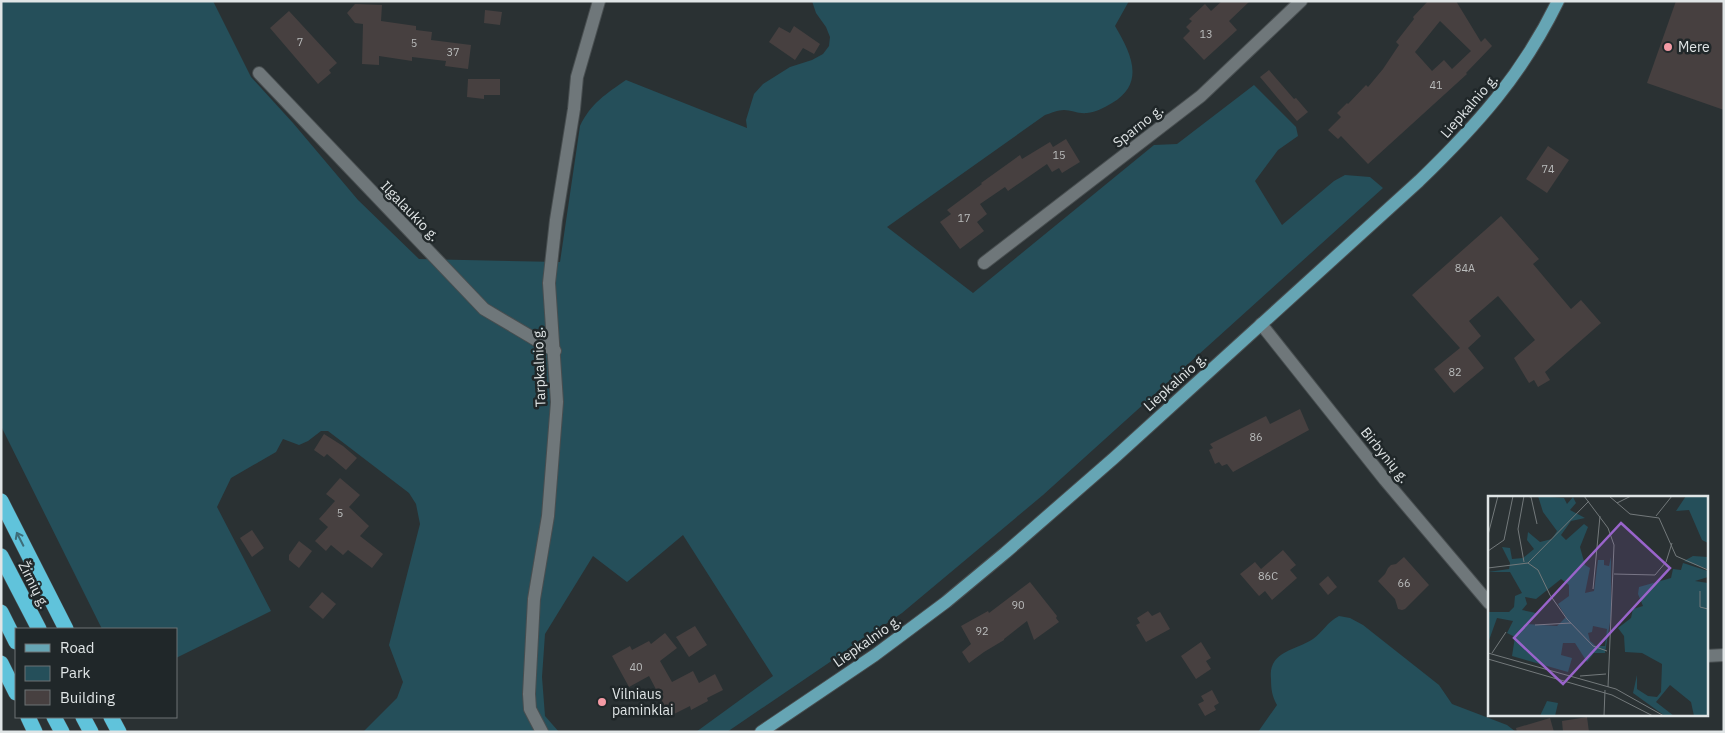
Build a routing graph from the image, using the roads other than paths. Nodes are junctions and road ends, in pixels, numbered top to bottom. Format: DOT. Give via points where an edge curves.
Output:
graph roads {
  1 [pos="599,1"];
  2 [pos="1301,1"];
  3 [pos="1558,1"];
  4 [pos="259,73"];
  5 [pos="984,263"];
  6 [pos="1262,324"];
  7 [pos="555,351"];
  8 [pos="1,501"];
  9 [pos="1,556"];
  10 [pos="1488,602"];
  11 [pos="1,612"];
  12 [pos="37,628"];
  13 [pos="65,628"];
  14 [pos="15,640"];
  15 [pos="1724,655"];
  16 [pos="1708,656"];
  17 [pos="1,663"];
  18 [pos="15,691"];
  19 [pos="28,718"];
  20 [pos="55,718"];
  21 [pos="84,718"];
  22 [pos="112,718"];
  23 [pos="35,732"];
  24 [pos="62,732"];
  25 [pos="91,732"];
  26 [pos="119,732"];
  27 [pos="542,732"];
  28 [pos="761,732"];
  1 -- 7 [label="street, Tarpkalnio g." via="577,77 556,220 549,283"];
  2 -- 5 [label="street, Sparno g." via="1201,96"];
  3 -- 6 [label="main road, Liepkalnio g." via="1517,73 1458,143"];
  4 -- 7 [label="street, Ilgalaukio g." via="484,309"];
  6 -- 10 [label="street, Birbynių g." via="1385,480"];
  6 -- 28 [label="main road, Liepkalnio g." via="954,596 875,655"];
  7 -- 27 [label="street, Tarpkalnio g." via="557,402 548,516 534,599 529,694 530,709"];
  13 -- 8 [label="highway, one-way"];
  9 -- 12 [label="highway, Žirnių g."];
  11 -- 14 [label="highway"];
  15 -- 16 [label="street"];
  17 -- 18 [label="highway"];
  19 -- 23 [label="highway"];
  20 -- 24 [label="highway"];
  21 -- 25 [label="highway"];
  22 -- 26 [label="highway"];
}
